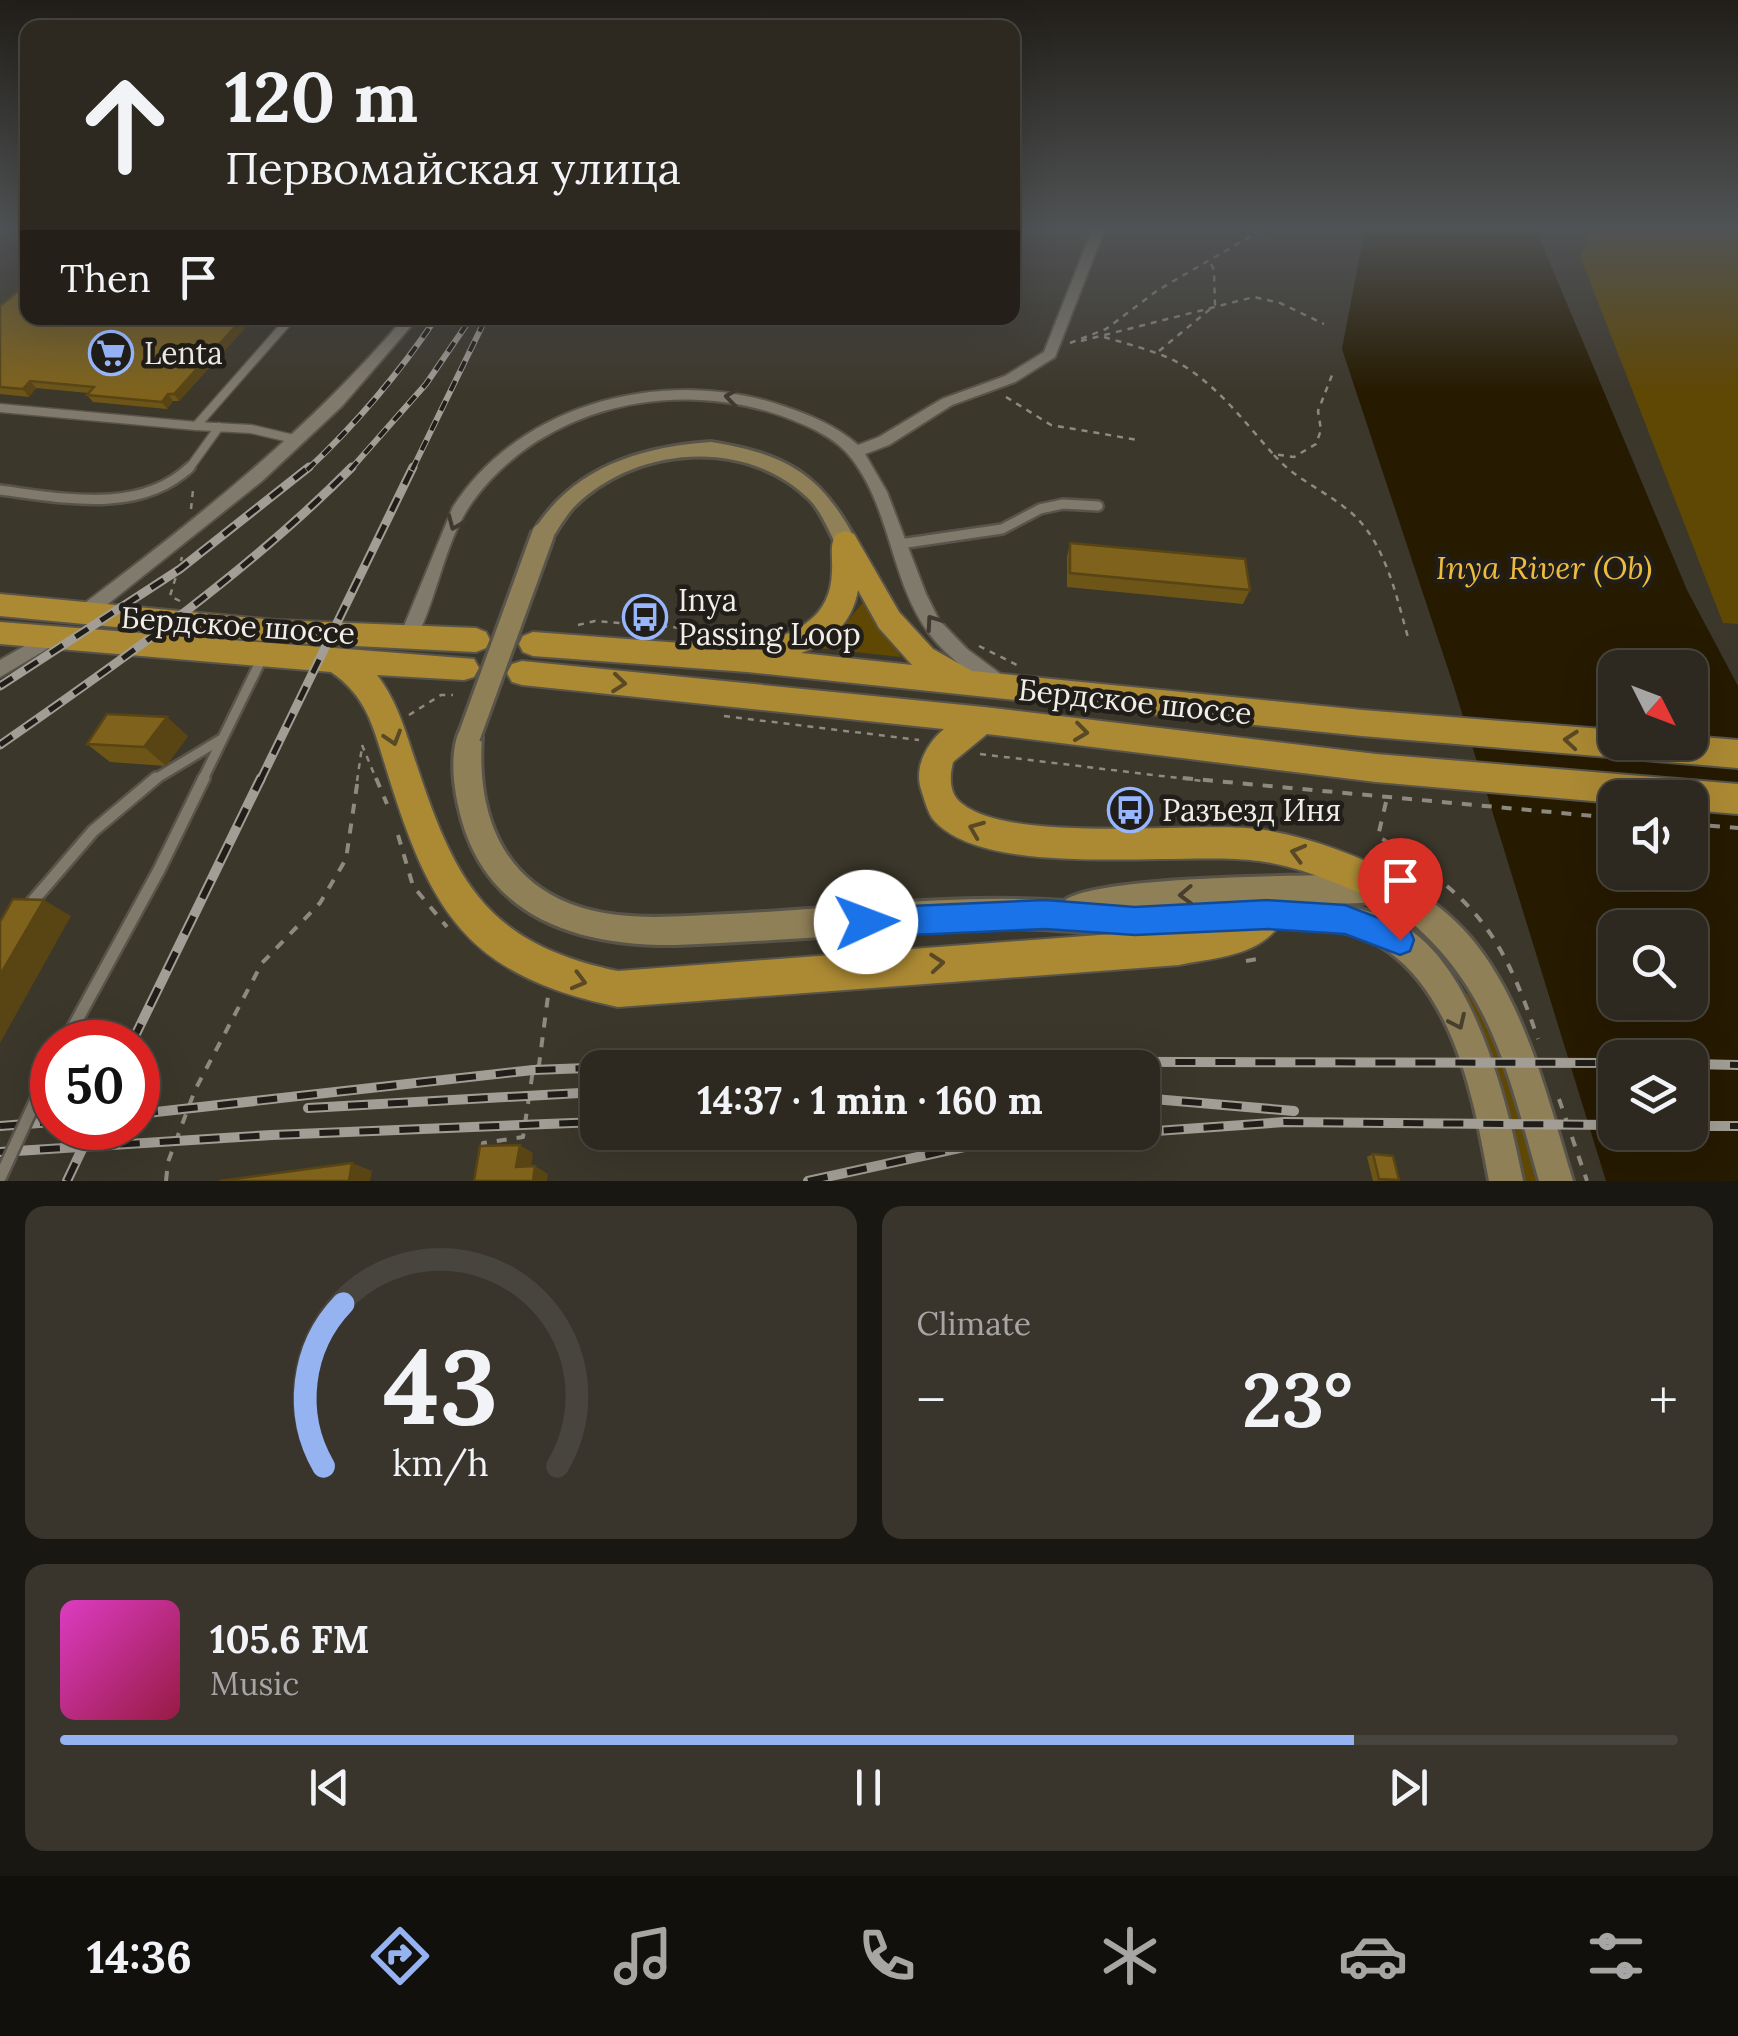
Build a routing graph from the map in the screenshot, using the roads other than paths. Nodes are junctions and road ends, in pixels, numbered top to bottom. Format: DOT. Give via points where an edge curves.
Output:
graph roads {
  1 [pos="1078,283"];
  2 [pos="285,325"];
  3 [pos="405,325"];
  4 [pos="0,408"];
  5 [pos="196,426"];
  6 [pos="219,427"];
  7 [pos="300,441"];
  8 [pos="856,452"];
  9 [pos="0,490"];
  10 [pos="1098,506"];
  11 [pos="845,541"];
  12 [pos="900,544"];
  13 [pos="0,606"];
  14 [pos="83,614"];
  15 [pos="0,634"];
  16 [pos="409,636"];
  17 [pos="51,638"];
  18 [pos="476,640"];
  19 [pos="269,644"];
  20 [pos="533,644"];
  21 [pos="754,647"];
  22 [pos="339,662"];
  23 [pos="0,668"];
  24 [pos="522,673"];
  25 [pos="458,682"];
  26 [pos="991,687"];
  27 [pos="984,720"];
  28 [pos="222,738"];
  29 [pos="1738,754"];
  30 [pos="1738,798"];
  31 [pos="1389,888"];
  32 [pos="1045,914"];
  33 [pos="1268,914"];
  34 [pos="15,917"];
  35 [pos="1076,928"];
  36 [pos="77,1020"];
  37 [pos="30,1113"];
  38 [pos="0,1178"];
  39 [pos="1506,1181"];
  40 [pos="1556,1181"];
  1 -- 8 [label="street" via="1050,354"];
  2 -- 5 [label="lane"];
  3 -- 7 [label="street"];
  4 -- 5 [label="lane"];
  5 -- 6 [label="lane"];
  6 -- 7 [label="lane"];
  6 -- 9 [label="lane" via="187,470 141,493 103,501"];
  7 -- 14 [label="street"];
  8 -- 12 [label="street"];
  8 -- 16 [label="street, one-way" via="815,424 741,398 660,394 582,414 525,443 466,498"];
  10 -- 12 [label="lane" via="1063,504 1002,529"];
  11 -- 21 [label="highway" via="843,610 799,643"];
  11 -- 26 [label="highway" via="889,620 916,650"];
  11 -- 32 [label="main road, bridge" via="817,494 801,481 749,456 710,450 668,452 602,473 565,500 544,534 468,738 467,800 491,859 562,916 606,928"];
  26 -- 12 [label="street, one-way" via="928,618"];
  13 -- 14 [label="highway, Бердское шоссе"];
  14 -- 19 [label="highway, Бердское шоссе"];
  15 -- 17 [label="highway, Бердское шоссе"];
  16 -- 18 [label="highway, Бердское шоссе"];
  16 -- 19 [label="highway, Бердское шоссе"];
  17 -- 19 [label="highway, Бердское шоссе"];
  17 -- 23 [label="street"];
  19 -- 22 [label="highway, Бердское шоссе"];
  19 -- 28 [label="lane"];
  20 -- 21 [label="highway, Бердское шоссе"];
  21 -- 26 [label="highway, Бердское шоссе"];
  22 -- 25 [label="highway, Бердское шоссе"];
  22 -- 33 [label="highway, one-way" via="382,704 414,804 456,899 483,933 513,954 580,984 618,989 1114,945 1178,947 1243,935"];
  24 -- 27 [label="highway, Бердское шоссе, one-way"];
  29 -- 26 [label="highway, Бердское шоссе, one-way"];
  27 -- 30 [label="highway, Бердское шоссе, one-way" via="1376,768"];
  31 -- 27 [label="highway, one-way" via="1334,863 1242,842 1008,839 966,827 940,803 934,771 946,746"];
  28 -- 34 [label="lane" via="150,782 93,831"];
  28 -- 36 [label="lane" via="160,870"];
  31 -- 32 [label="main road, one-way" via="1128,898"];
  31 -- 40 [label="main road" via="1468,959 1506,1032"];
  32 -- 33 [label="main road" via="1135,921"];
  32 -- 35 [label="lane"];
  33 -- 39 [label="main road, one-way" via="1376,928 1422,961 1458,1018 1487,1096"];
  37 -- 38 [label="lane, bridge"];
}
